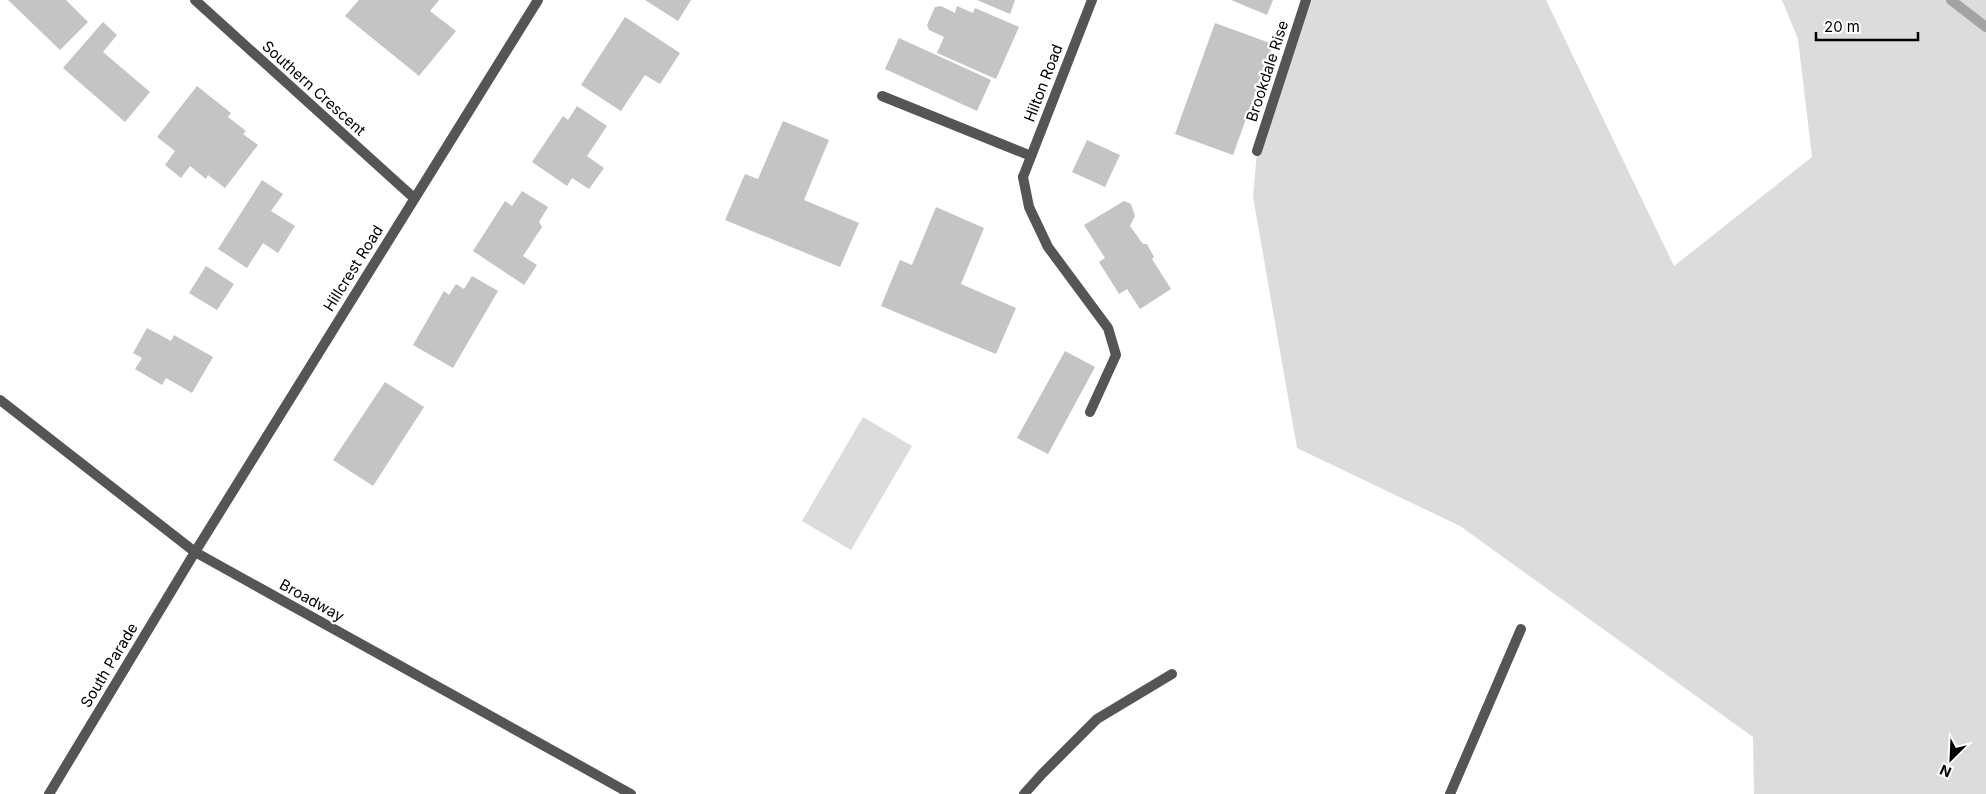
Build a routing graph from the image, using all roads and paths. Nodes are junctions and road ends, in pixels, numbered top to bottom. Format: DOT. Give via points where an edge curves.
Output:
graph roads {
  1 [pos="194,0"];
  2 [pos="538,0"];
  3 [pos="1092,0"];
  4 [pos="1306,0"];
  5 [pos="882,96"];
  6 [pos="1257,151"];
  7 [pos="1031,156"];
  8 [pos="414,198"];
  9 [pos="0,400"];
  10 [pos="1090,412"];
  11 [pos="195,552"];
  12 [pos="1521,628"];
  13 [pos="1172,674"];
  14 [pos="49,794"];
  15 [pos="631,794"];
  16 [pos="1024,794"];
  17 [pos="1450,794"];
  1 -- 8 [label="street, Southern Crescent"];
  2 -- 8 [label="street, Hillcrest Road"];
  3 -- 7 [label="street, Hilton Road"];
  4 -- 6 [label="street, Brookdale Rise"];
  5 -- 7 [label="street"];
  7 -- 10 [label="street, Hilton Road" via="1023,177 1029,207 1048,247 1108,328 1116,355"];
  8 -- 11 [label="street, Hillcrest Road"];
  9 -- 11 [label="street, Broadway"];
  11 -- 14 [label="street, South Parade"];
  11 -- 15 [label="street, Broadway"];
  12 -- 17 [label="street"];
  13 -- 16 [label="street" via="1097,719"];
}
